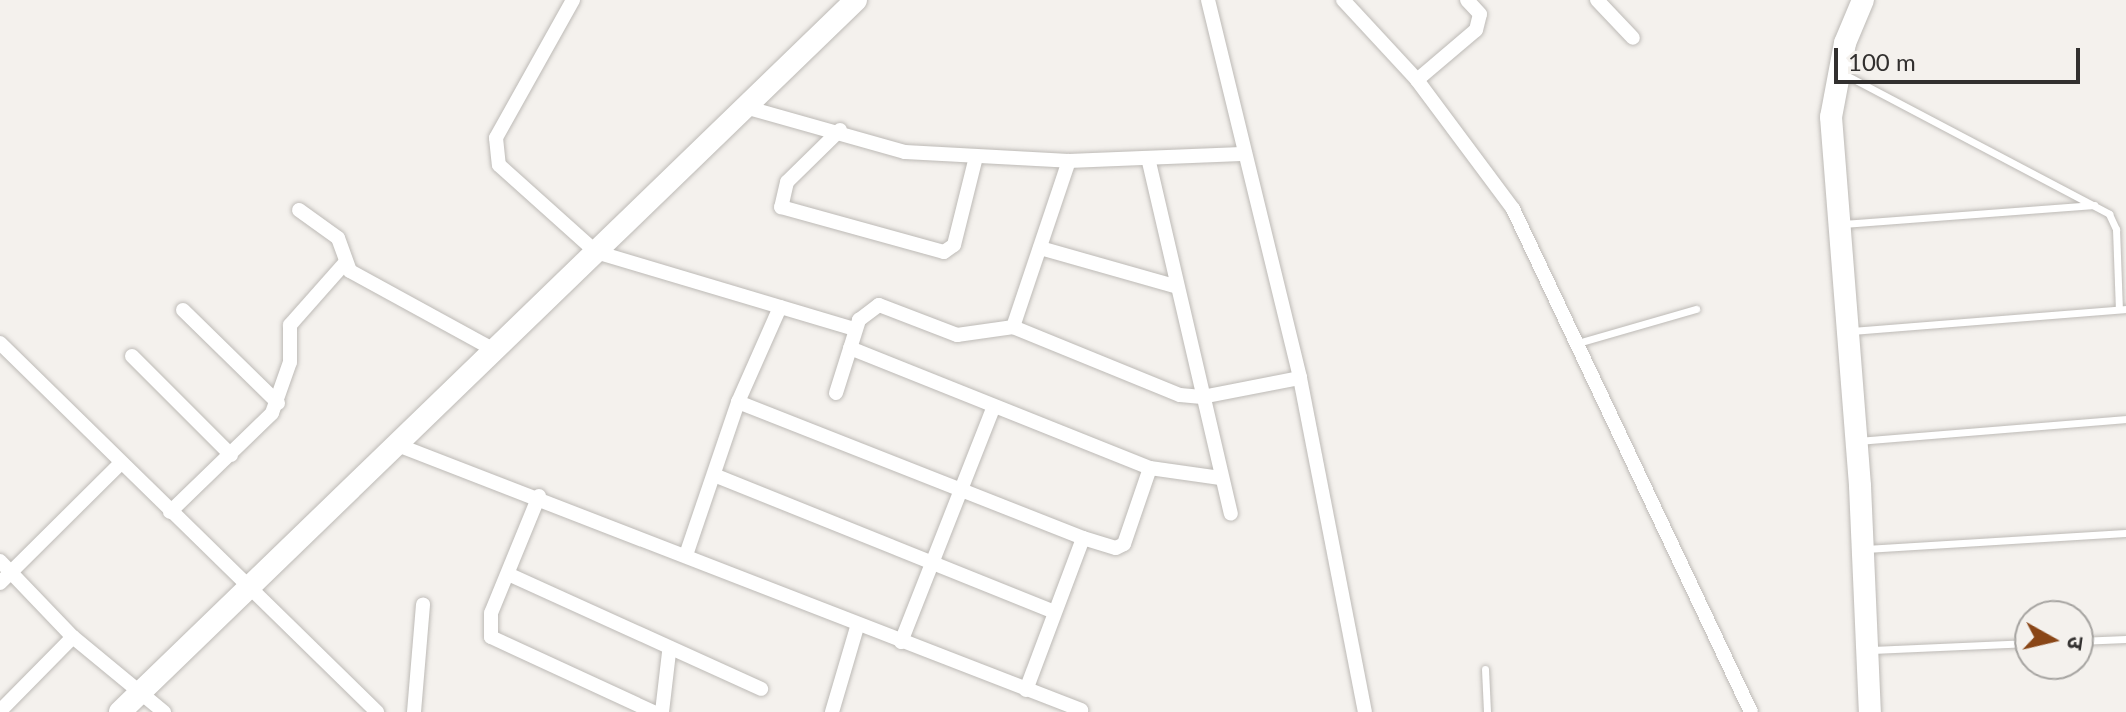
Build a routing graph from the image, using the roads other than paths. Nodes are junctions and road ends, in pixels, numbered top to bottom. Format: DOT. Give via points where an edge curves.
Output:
graph roads {
  1 [pos="573,0"];
  2 [pos="856,0"];
  3 [pos="1208,0"];
  4 [pos="1343,0"];
  5 [pos="1467,0"];
  6 [pos="1597,0"];
  7 [pos="1863,0"];
  8 [pos="1633,38"];
  9 [pos="1838,71"];
  10 [pos="1417,80"];
  11 [pos="745,107"];
  12 [pos="840,130"];
  13 [pos="1241,154"];
  14 [pos="976,157"];
  15 [pos="1069,161"];
  16 [pos="1149,162"];
  17 [pos="2096,205"];
  18 [pos="299,210"];
  19 [pos="1837,225"];
  20 [pos="1040,248"];
  21 [pos="596,252"];
  22 [pos="344,264"];
  23 [pos="1174,286"];
  24 [pos="780,307"];
  25 [pos="1696,309"];
  26 [pos="2122,309"];
  27 [pos="183,310"];
  28 [pos="1013,327"];
  29 [pos="855,329"];
  30 [pos="1846,332"];
  31 [pos="0,343"];
  32 [pos="1578,343"];
  33 [pos="850,348"];
  34 [pos="494,350"];
  35 [pos="132,356"];
  36 [pos="1300,378"];
  37 [pos="836,393"];
  38 [pos="1202,397"];
  39 [pos="738,402"];
  40 [pos="278,403"];
  41 [pos="993,408"];
  42 [pos="2126,419"];
  43 [pos="1856,442"];
  44 [pos="395,444"];
  45 [pos="231,455"];
  46 [pos="121,463"];
  47 [pos="1150,468"];
  48 [pos="714,475"];
  49 [pos="1220,478"];
  50 [pos="958,494"];
  51 [pos="539,496"];
  52 [pos="170,512"];
  53 [pos="1231,514"];
  54 [pos="2126,533"];
  55 [pos="1083,538"];
  56 [pos="1863,550"];
  57 [pos="686,555"];
  58 [pos="930,565"];
  59 [pos="4,572"];
  60 [pos="508,574"];
  61 [pos="248,590"];
  62 [pos="423,604"];
  63 [pos="1054,612"];
  64 [pos="857,627"];
  65 [pos="73,637"];
  66 [pos="2126,639"];
  67 [pos="2094,640"];
  68 [pos="901,642"];
  69 [pos="2014,644"];
  70 [pos="1867,651"];
  71 [pos="669,652"];
  72 [pos="1485,669"];
  73 [pos="761,689"];
  74 [pos="1026,690"];
  75 [pos="137,695"];
  76 [pos="2,704"];
  77 [pos="1081,710"];
  78 [pos="120,712"];
  79 [pos="164,712"];
  80 [pos="377,712"];
  81 [pos="414,712"];
  82 [pos="653,712"];
  83 [pos="662,712"];
  84 [pos="832,712"];
  85 [pos="1365,712"];
  86 [pos="1487,712"];
  87 [pos="1751,712"];
  88 [pos="1870,712"];
  1 -- 21 [label="street" via="536,58 494,148 499,165"];
  2 -- 11 [label="street"];
  3 -- 13 [label="street"];
  4 -- 10 [label="street"];
  5 -- 10 [label="street" via="1480,14 1476,30"];
  6 -- 8 [label="street"];
  7 -- 9 [label="street"];
  9 -- 17 [label="lane"];
  9 -- 19 [label="street" via="1831,117"];
  10 -- 32 [label="street" via="1513,209"];
  11 -- 12 [label="street"];
  11 -- 21 [label="street"];
  12 -- 14 [label="street" via="905,152"];
  12 -- 14 [label="street" via="787,182 781,207 944,252 954,245"];
  13 -- 16 [label="street"];
  13 -- 36 [label="street"];
  14 -- 15 [label="street"];
  15 -- 16 [label="street"];
  15 -- 20 [label="street"];
  16 -- 23 [label="street"];
  17 -- 19 [label="lane"];
  17 -- 26 [label="lane" via="2116,229"];
  18 -- 22 [label="street" via="338,238"];
  19 -- 30 [label="street"];
  20 -- 23 [label="street"];
  20 -- 28 [label="street"];
  21 -- 24 [label="street"];
  21 -- 34 [label="street"];
  22 -- 34 [label="street"];
  22 -- 40 [label="street" via="288,329 290,362"];
  23 -- 38 [label="street"];
  24 -- 29 [label="street"];
  24 -- 39 [label="street"];
  25 -- 32 [label="lane"];
  26 -- 30 [label="lane"];
  27 -- 40 [label="street"];
  28 -- 29 [label="street" via="949,333 879,305 865,310"];
  28 -- 38 [label="street" via="1160,390"];
  29 -- 33 [label="street"];
  30 -- 43 [label="street"];
  31 -- 46 [label="street"];
  32 -- 87 [label="street"];
  33 -- 37 [label="street"];
  33 -- 41 [label="street"];
  34 -- 44 [label="street"];
  35 -- 45 [label="street"];
  36 -- 38 [label="street"];
  36 -- 85 [label="street"];
  38 -- 49 [label="street"];
  39 -- 48 [label="street"];
  39 -- 50 [label="street"];
  40 -- 45 [label="street"];
  41 -- 47 [label="street"];
  41 -- 50 [label="street"];
  42 -- 43 [label="lane"];
  43 -- 56 [label="street"];
  44 -- 51 [label="street"];
  44 -- 61 [label="street"];
  45 -- 52 [label="street"];
  46 -- 52 [label="street"];
  46 -- 59 [label="street"];
  47 -- 49 [label="street"];
  47 -- 55 [label="street" via="1124,544 1116,548"];
  48 -- 57 [label="street"];
  48 -- 58 [label="street"];
  49 -- 53 [label="street"];
  50 -- 55 [label="street"];
  50 -- 58 [label="street"];
  51 -- 57 [label="street"];
  51 -- 60 [label="street"];
  52 -- 61 [label="street"];
  54 -- 56 [label="lane"];
  55 -- 63 [label="street"];
  56 -- 70 [label="street"];
  57 -- 64 [label="street"];
  58 -- 63 [label="street"];
  58 -- 68 [label="street"];
  59 -- 65 [label="street"];
  60 -- 71 [label="street"];
  60 -- 82 [label="street" via="491,613 491,637 588,687"];
  61 -- 75 [label="street"];
  61 -- 80 [label="street"];
  62 -- 81 [label="street"];
  63 -- 74 [label="street"];
  64 -- 68 [label="street"];
  64 -- 84 [label="street"];
  65 -- 75 [label="street"];
  65 -- 76 [label="street"];
  66 -- 67 [label="lane"];
  68 -- 74 [label="street"];
  69 -- 70 [label="lane"];
  70 -- 88 [label="street"];
  71 -- 73 [label="street"];
  71 -- 83 [label="street"];
  72 -- 86 [label="lane"];
  74 -- 77 [label="street"];
  75 -- 78 [label="street"];
  75 -- 79 [label="street"];
}
